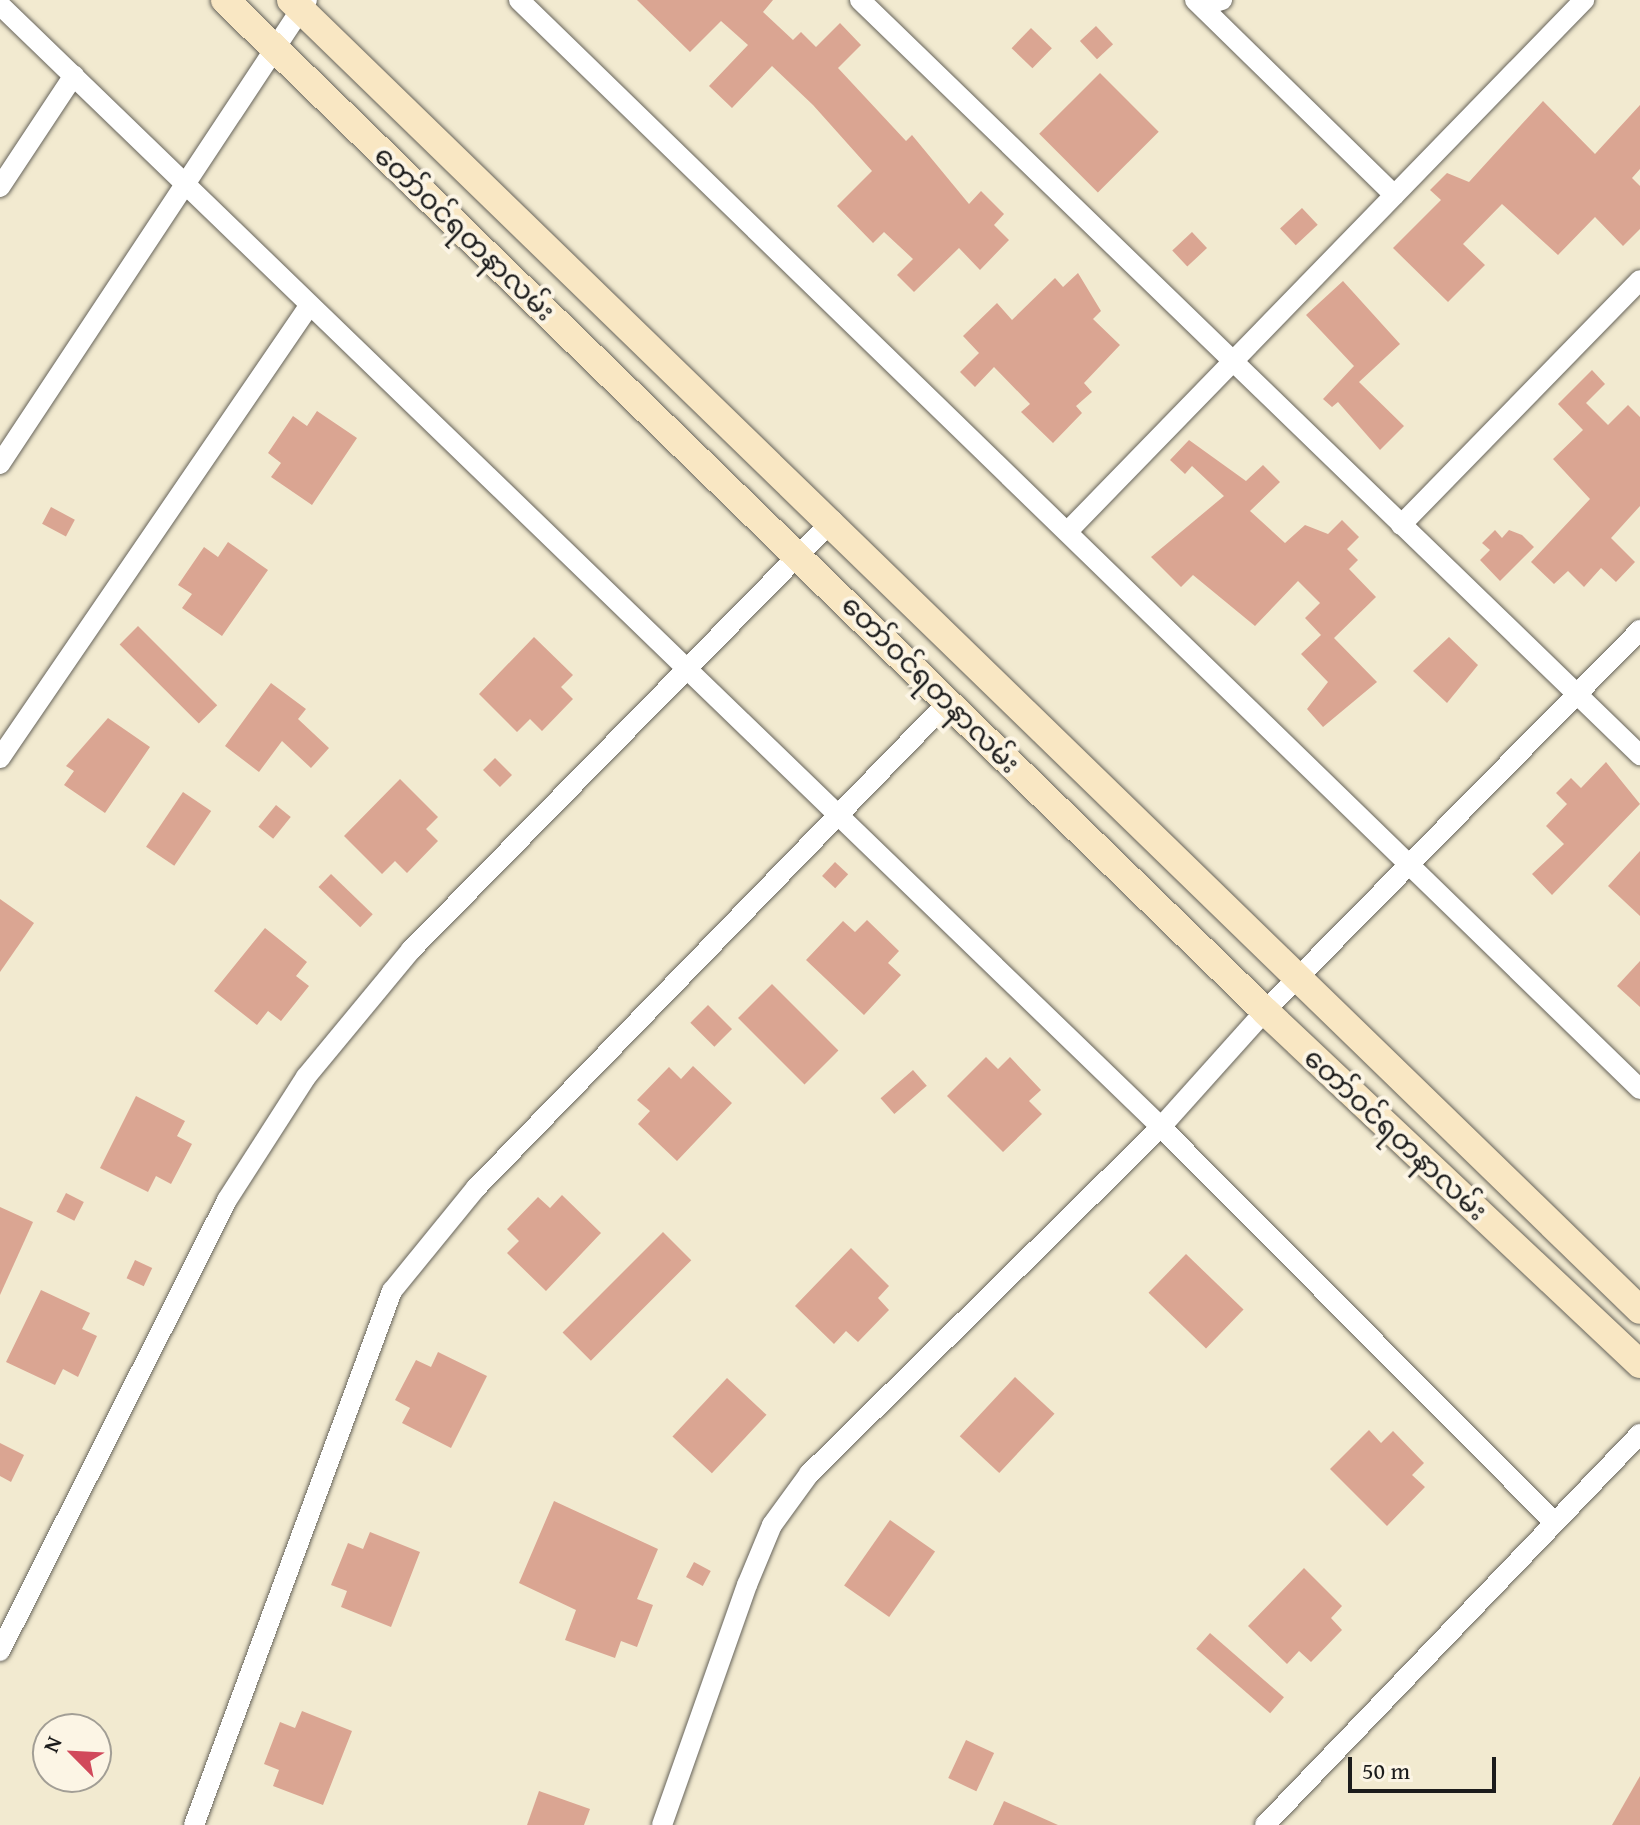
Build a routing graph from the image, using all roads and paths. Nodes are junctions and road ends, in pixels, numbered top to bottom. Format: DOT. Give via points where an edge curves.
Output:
graph roads {
  1 [pos="225,0"];
  2 [pos="519,0"];
  3 [pos="860,0"];
  4 [pos="1222,0"];
  5 [pos="1584,0"];
  6 [pos="299,3"];
  7 [pos="1199,3"];
  8 [pos="0,5"];
  9 [pos="275,49"];
  10 [pos="74,75"];
  11 [pos="0,187"];
  12 [pos="185,190"];
  13 [pos="1394,195"];
  14 [pos="1640,280"];
  15 [pos="309,306"];
  16 [pos="1234,359"];
  17 [pos="0,464"];
  18 [pos="833,520"];
  19 [pos="1401,525"];
  20 [pos="1070,529"];
  21 [pos="800,555"];
  22 [pos="1640,630"];
  23 [pos="689,671"];
  24 [pos="1577,693"];
  25 [pos="948,702"];
  26 [pos="1640,755"];
  27 [pos="0,758"];
  28 [pos="834,815"];
  29 [pos="1411,868"];
  30 [pos="1299,979"];
  31 [pos="1265,1011"];
  32 [pos="1640,1089"];
  33 [pos="1161,1127"];
  34 [pos="1640,1310"];
  35 [pos="1640,1364"];
  36 [pos="1640,1434"];
  37 [pos="1553,1521"];
  38 [pos="0,1651"];
  39 [pos="194,1825"];
  40 [pos="662,1825"];
  41 [pos="1265,1825"];
  1 -- 9 [label="main road, တော်ဝင်ရတနာလမ်း"];
  2 -- 20 [label="street"];
  3 -- 16 [label="street"];
  4 -- 7 [label="street"];
  5 -- 13 [label="street"];
  6 -- 9 [label="street"];
  6 -- 18 [label="main road, တော်ဝင်ရတနာလမ်း"];
  7 -- 13 [label="street"];
  8 -- 10 [label="street"];
  9 -- 12 [label="street"];
  9 -- 21 [label="main road, တော်ဝင်ရတနာလမ်း"];
  10 -- 11 [label="street"];
  10 -- 12 [label="street"];
  12 -- 15 [label="street"];
  12 -- 17 [label="street"];
  13 -- 16 [label="street"];
  14 -- 19 [label="street"];
  15 -- 23 [label="street"];
  15 -- 27 [label="street"];
  16 -- 19 [label="street"];
  16 -- 20 [label="street"];
  18 -- 21 [label="street"];
  18 -- 30 [label="main road, တော်ဝင်ရတနာလမ်း"];
  19 -- 24 [label="street"];
  20 -- 29 [label="street"];
  21 -- 23 [label="street"];
  21 -- 25 [label="main road, တော်ဝင်ရတနာလမ်း"];
  22 -- 24 [label="street"];
  23 -- 28 [label="street"];
  23 -- 38 [label="street" via="411,950 306,1077 227,1200"];
  24 -- 26 [label="street"];
  24 -- 29 [label="street"];
  25 -- 28 [label="street"];
  25 -- 31 [label="main road, တော်ဝင်ရတနာလမ်း"];
  28 -- 33 [label="street"];
  28 -- 39 [label="street" via="476,1188 392,1291"];
  29 -- 30 [label="street"];
  29 -- 32 [label="street"];
  30 -- 31 [label="street"];
  30 -- 34 [label="main road, တော်ဝင်ရတနာလမ်း"];
  31 -- 33 [label="street"];
  31 -- 35 [label="main road, တော်ဝင်ရတနာလမ်း"];
  33 -- 37 [label="street"];
  33 -- 40 [label="street" via="809,1474 772,1525"];
  36 -- 37 [label="street"];
  37 -- 41 [label="street"];
}
